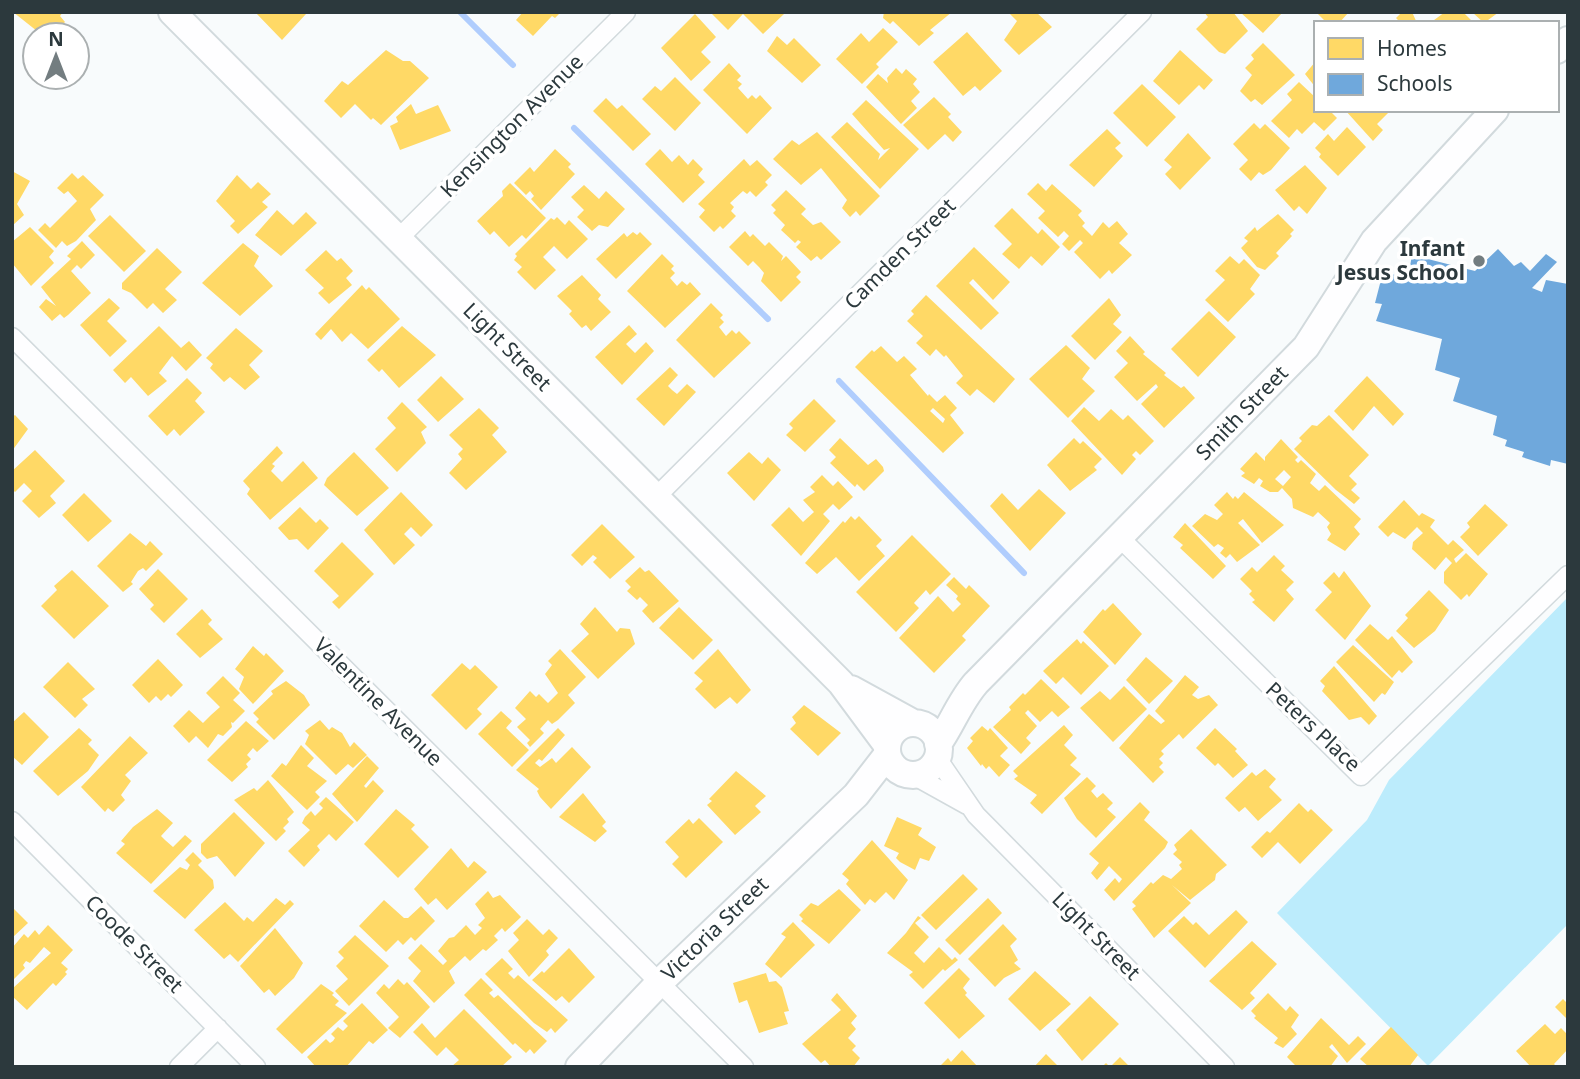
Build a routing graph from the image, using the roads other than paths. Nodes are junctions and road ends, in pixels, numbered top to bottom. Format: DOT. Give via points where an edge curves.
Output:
graph roads {
  1 [pos="172,12"];
  2 [pos="626,12"];
  3 [pos="1142,12"];
  4 [pos="1493,112"];
  5 [pos="398,239"];
  6 [pos="12,337"];
  7 [pos="657,496"];
  8 [pos="1120,538"];
  9 [pos="1568,575"];
  10 [pos="841,683"];
  11 [pos="928,737"];
  12 [pos="887,750"];
  13 [pos="910,775"];
  14 [pos="856,795"];
  15 [pos="967,805"];
  16 [pos="12,821"];
  17 [pos="660,982"];
  18 [pos="218,1028"];
  19 [pos="179,1067"];
  20 [pos="256,1067"];
  21 [pos="579,1067"];
  22 [pos="744,1067"];
  23 [pos="1225,1067"];
  1 -- 5 [label="street, Light Street"];
  2 -- 5 [label="street, Kensington Avenue"];
  3 -- 7 [label="street, Camden Street"];
  4 -- 8 [label="street, Smith Street" via="1374,241 1306,347"];
  5 -- 7 [label="street, Light Street"];
  6 -- 17 [label="street, Valentine Avenue"];
  7 -- 10 [label="street, Light Street"];
  8 -- 9 [label="street, Peters Place" via="1361,776"];
  8 -- 11 [label="street, Smith Street" via="965,696 951,726"];
  10 -- 11 [label="street, Light Street"];
  10 -- 12 [label="street, Light Street"];
  11 -- 12 [label="street" via="899,727"];
  11 -- 13 [label="street" via="928,770"];
  11 -- 15 [label="street, Light Street"];
  12 -- 13 [label="street" via="894,768"];
  12 -- 14 [label="street, Victoria Street"];
  13 -- 14 [label="street, Victoria Street"];
  13 -- 15 [label="street, Light Street"];
  14 -- 17 [label="street, Victoria Street"];
  15 -- 23 [label="street, Light Street"];
  16 -- 18 [label="street, Coode Street"];
  17 -- 21 [label="street, Victoria Street"];
  17 -- 22 [label="street, Valentine Avenue"];
  18 -- 19 [label="street"];
  18 -- 20 [label="street, Coode Street"];
}
